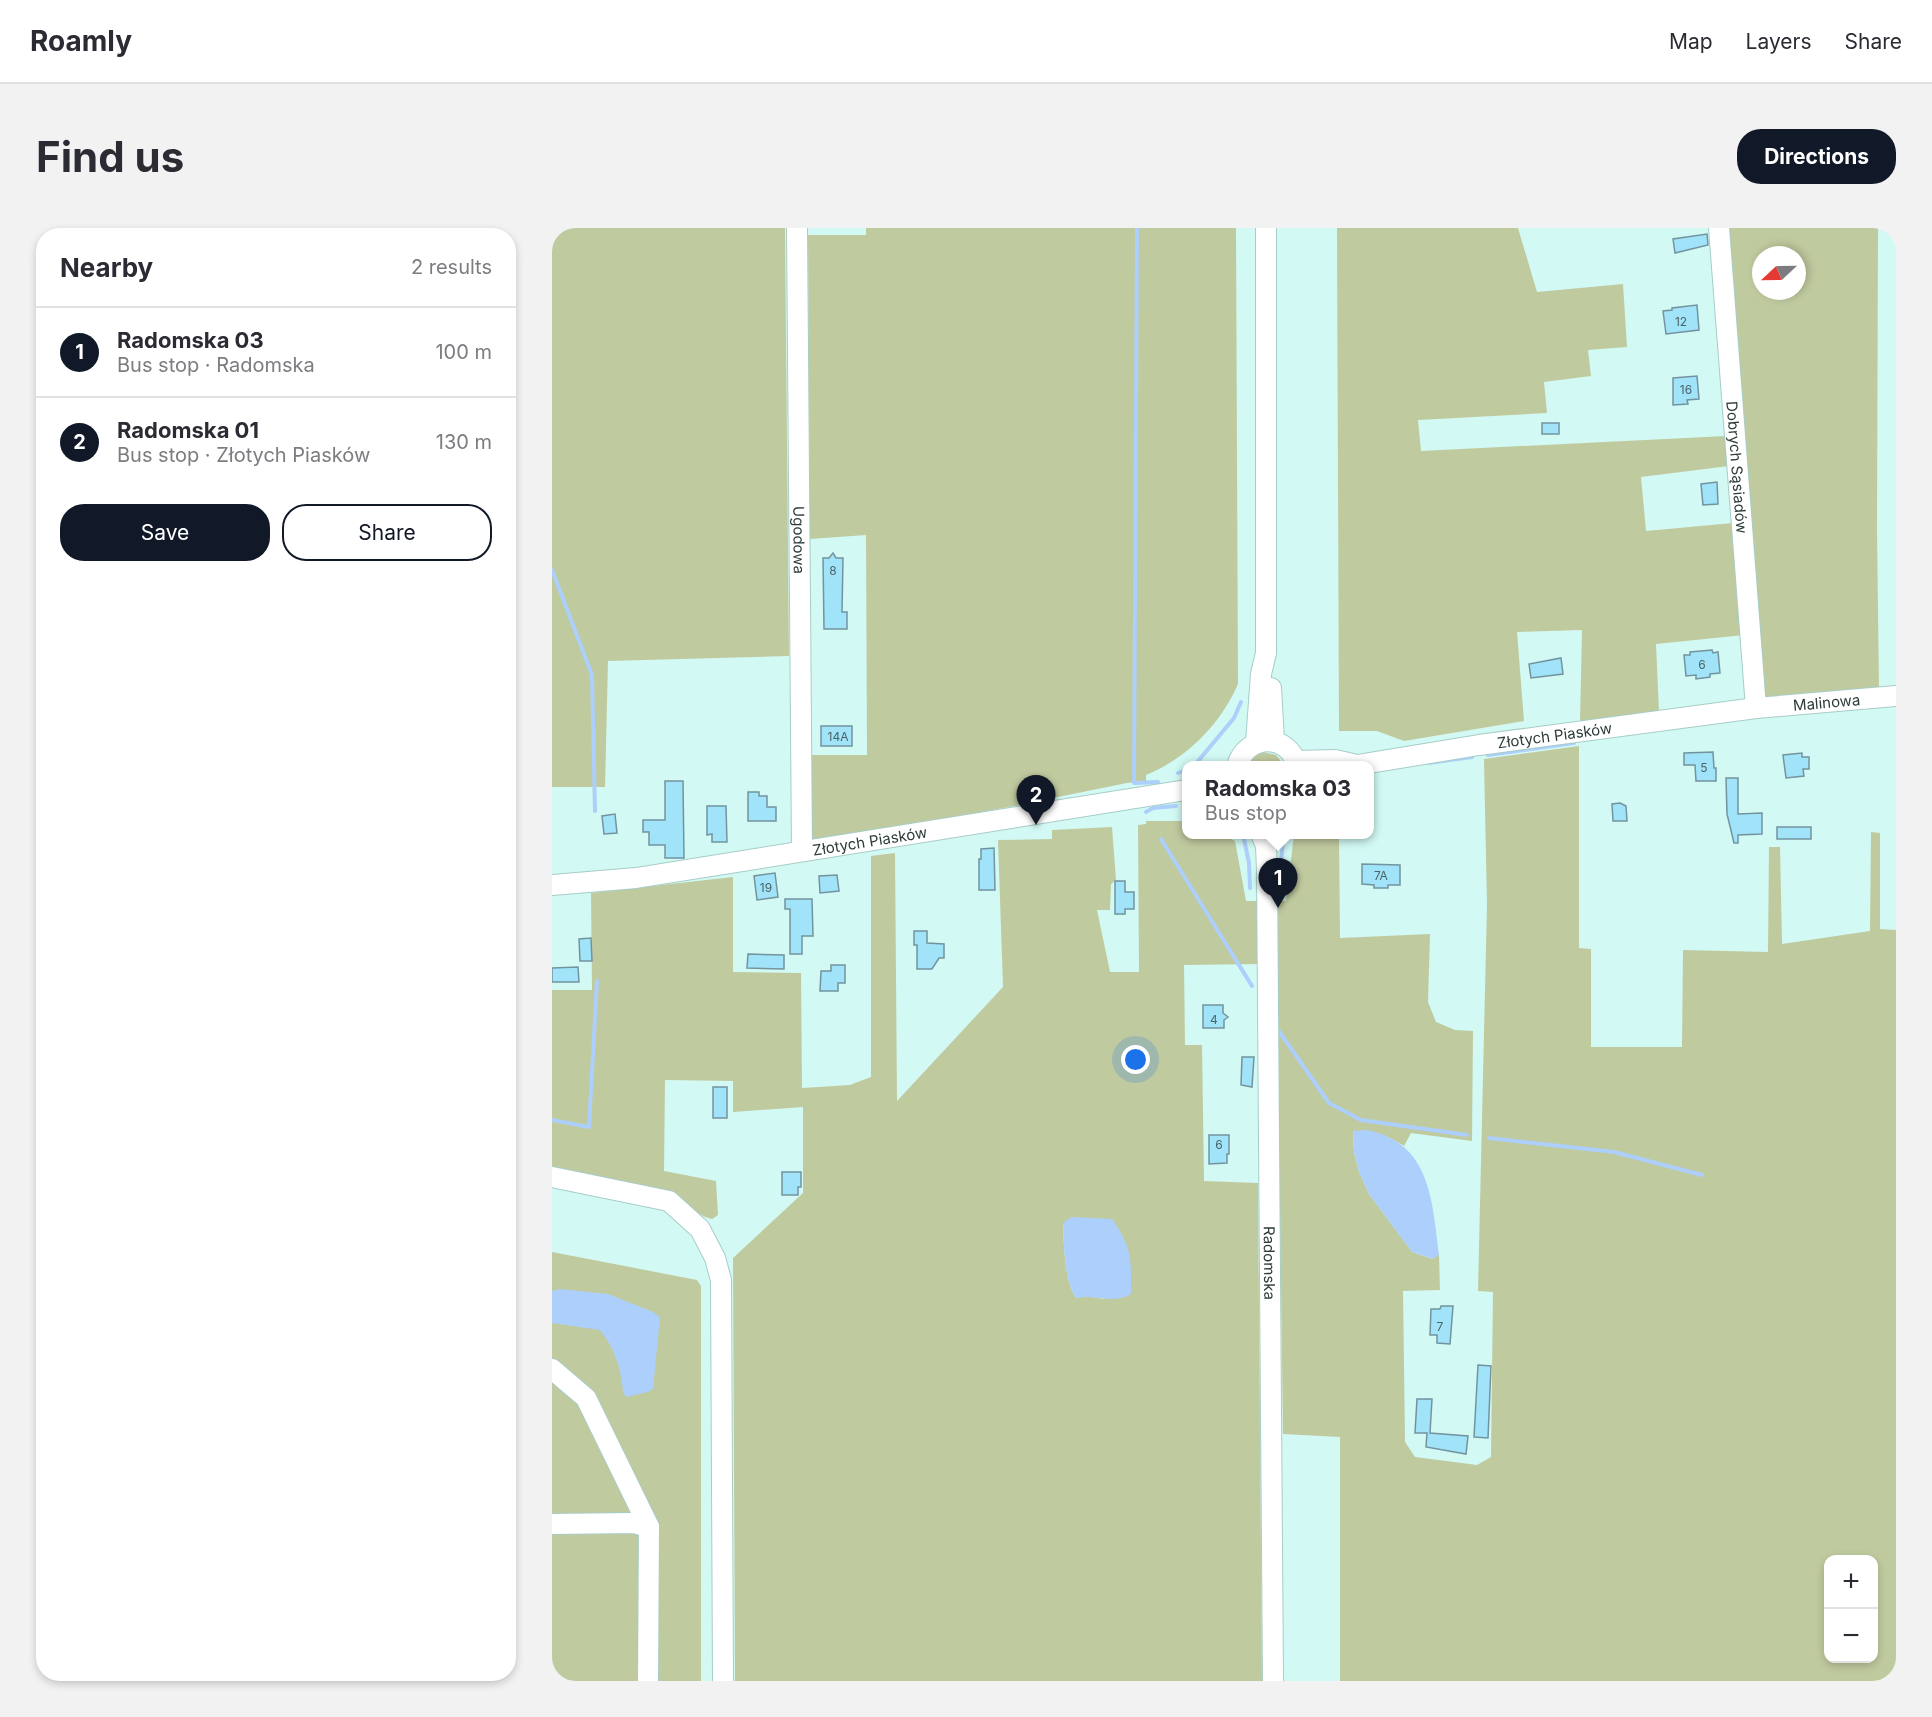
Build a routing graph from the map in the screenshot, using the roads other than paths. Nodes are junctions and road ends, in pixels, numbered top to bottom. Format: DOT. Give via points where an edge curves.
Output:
graph roads {
  1 [pos="797,228"];
  2 [pos="1266,228"];
  3 [pos="1719,228"];
  4 [pos="1896,696"];
  5 [pos="1756,708"];
  6 [pos="1265,742"];
  7 [pos="1239,761"];
  8 [pos="1296,761"];
  9 [pos="1322,761"];
  10 [pos="1338,761"];
  11 [pos="1374,762"];
  12 [pos="1182,791"];
  13 [pos="1266,839"];
  14 [pos="801,851"];
  15 [pos="552,885"];
  16 [pos="552,1177"];
  17 [pos="552,1369"];
  18 [pos="552,1524"];
  19 [pos="649,1527"];
  20 [pos="648,1681"];
  21 [pos="723,1681"];
  22 [pos="1273,1681"];
  1 -- 14 [label="street, Ugodowa"];
  2 -- 6 [label="street" via="1266,653 1261,674"];
  3 -- 5 [label="street, Dobrych Sąsiadów"];
  4 -- 5 [label="street, Malinowa"];
  5 -- 11 [label="street, Złotych Piasków"];
  6 -- 7 [label="street" via="1245,749"];
  6 -- 8 [label="street" via="1288,748"];
  9 -- 10 [label="street, Złotych Piasków"];
  12 -- 14 [label="street, Złotych Piasków"];
  13 -- 22 [label="street, Radomska"];
  14 -- 15 [label="street, Złotych Piasków" via="636,878"];
  16 -- 21 [label="street" via="669,1201 700,1229 715,1258 721,1280"];
  17 -- 19 [label="street" via="586,1398"];
  18 -- 19 [label="street" via="634,1523"];
  19 -- 20 [label="street"];
}
